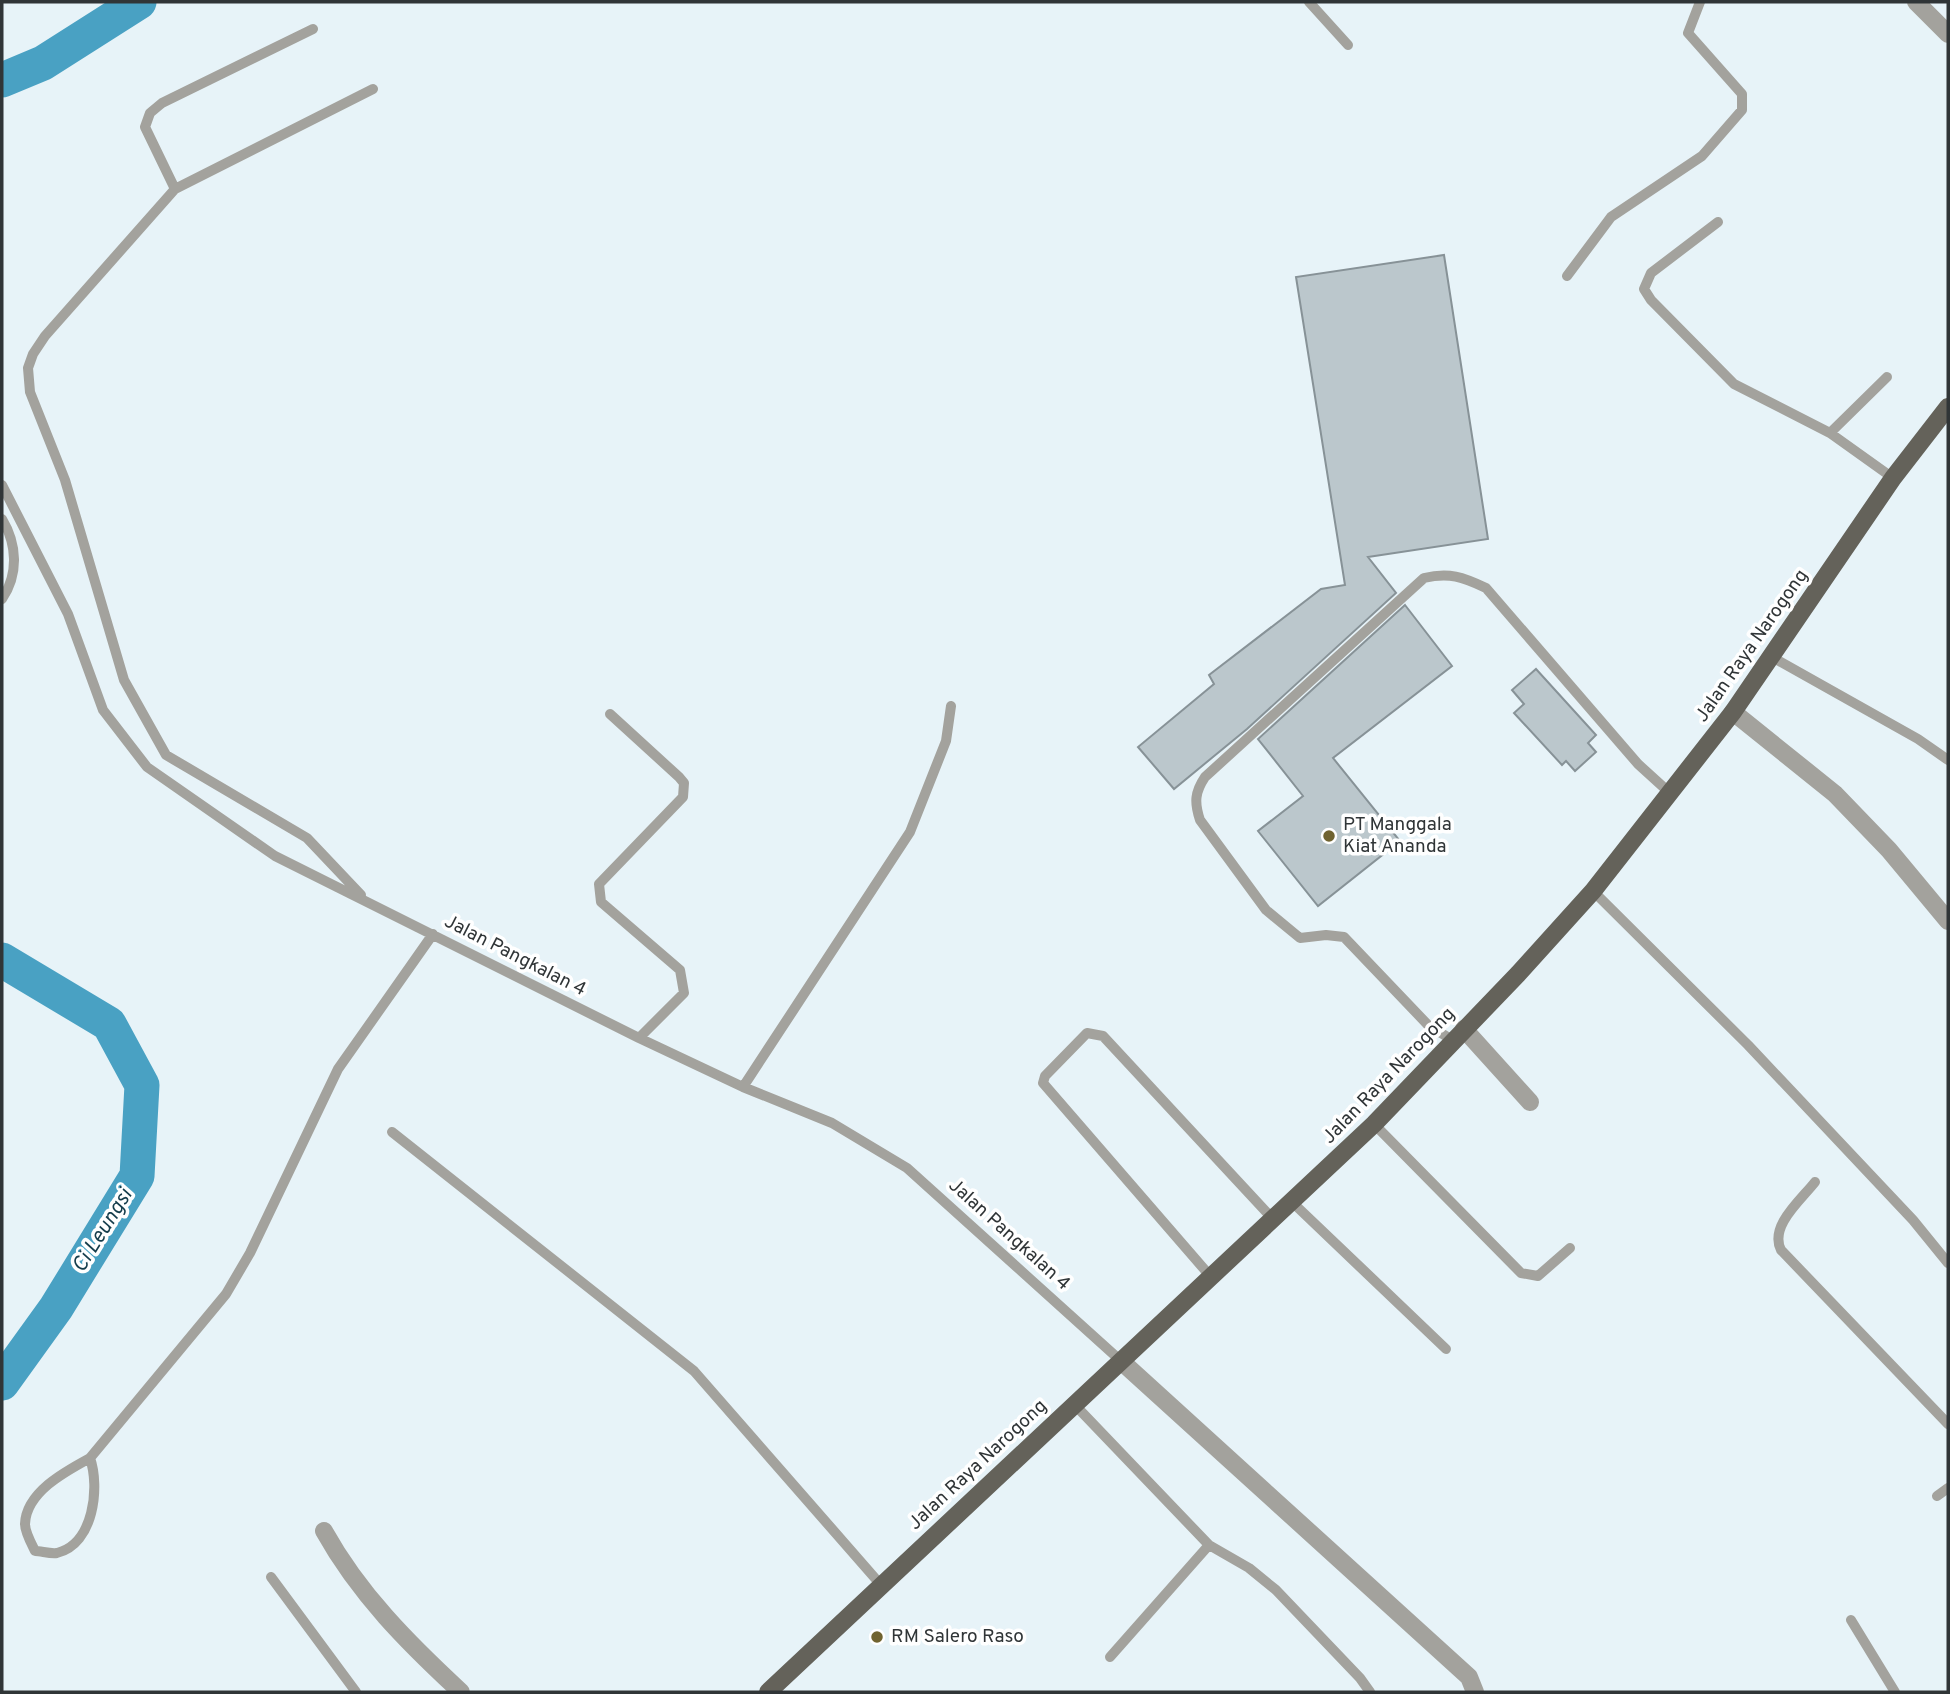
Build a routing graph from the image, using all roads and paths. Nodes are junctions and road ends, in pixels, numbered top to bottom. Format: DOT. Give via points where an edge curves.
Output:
graph roads {
  1 [pos="1309,2"];
  2 [pos="1700,2"];
  3 [pos="1916,2"];
  4 [pos="313,29"];
  5 [pos="1948,34"];
  6 [pos="1348,45"];
  7 [pos="373,89"];
  8 [pos="175,188"];
  9 [pos="1718,222"];
  10 [pos="1567,276"];
  11 [pos="1887,377"];
  12 [pos="1948,407"];
  13 [pos="1830,433"];
  14 [pos="1893,478"];
  15 [pos="2,485"];
  16 [pos="2,519"];
  17 [pos="2,598"];
  18 [pos="1772,657"];
  19 [pos="951,706"];
  20 [pos="1733,712"];
  21 [pos="610,714"];
  22 [pos="1948,760"];
  23 [pos="1671,794"];
  24 [pos="1593,891"];
  25 [pos="366,900"];
  26 [pos="1948,921"];
  27 [pos="433,934"];
  28 [pos="1459,1035"];
  29 [pos="639,1038"];
  30 [pos="743,1087"];
  31 [pos="1530,1102"];
  32 [pos="1374,1124"];
  33 [pos="392,1132"];
  34 [pos="1815,1182"];
  35 [pos="1292,1202"];
  36 [pos="1272,1218"];
  37 [pos="1570,1248"];
  38 [pos="1948,1263"];
  39 [pos="1210,1277"];
  40 [pos="1446,1349"];
  41 [pos="1121,1361"];
  42 [pos="1074,1404"];
  43 [pos="1948,1424"];
  44 [pos="90,1458"];
  45 [pos="1948,1488"];
  46 [pos="1937,1496"];
  47 [pos="324,1531"];
  48 [pos="1209,1545"];
  49 [pos="271,1577"];
  50 [pos="881,1585"];
  51 [pos="1851,1620"];
  52 [pos="1110,1657"];
  53 [pos="356,1692"];
  54 [pos="461,1692"];
  55 [pos="768,1692"];
  56 [pos="1370,1692"];
  57 [pos="1475,1692"];
  58 [pos="1895,1692"];
  1 -- 6 [label="lane"];
  2 -- 10 [label="lane" via="1688,33 1742,94 1742,110 1702,156 1611,217"];
  3 -- 5 [label="street"];
  4 -- 8 [label="lane" via="150,113 145,127"];
  7 -- 8 [label="lane"];
  8 -- 25 [label="lane" via="45,336 28,368 30,392 65,480 124,680 166,755 307,838"];
  9 -- 13 [label="lane" via="1651,273 1644,289 1734,384"];
  11 -- 13 [label="lane"];
  12 -- 14 [label="main road, Jalan Raya Narogong"];
  13 -- 14 [label="lane"];
  14 -- 18 [label="main road, Jalan Raya Narogong"];
  15 -- 25 [label="lane, Jalan Pangkalan 4" via="68,614 103,710 147,767 275,856"];
  16 -- 17 [label="lane" via="14,544 9,588"];
  18 -- 20 [label="main road, Jalan Raya Narogong"];
  18 -- 22 [label="lane"];
  19 -- 30 [label="lane" via="946,741 909,832"];
  20 -- 23 [label="main road, Jalan Raya Narogong"];
  20 -- 26 [label="street" via="1835,794"];
  21 -- 29 [label="lane" via="679,777 685,790 599,884 601,902 684,977 684,993"];
  23 -- 24 [label="main road, Jalan Raya Narogong"];
  23 -- 28 [label="lane" via="1638,764 1486,588 1444,573 1424,578 1205,777 1194,803 1200,820 1266,910 1300,938 1344,937 1428,1025"];
  24 -- 28 [label="main road, Jalan Raya Narogong"];
  24 -- 38 [label="lane" via="1748,1045"];
  25 -- 27 [label="lane, Jalan Pangkalan 4"];
  27 -- 29 [label="lane, Jalan Pangkalan 4"];
  27 -- 44 [label="lane" via="338,1069 226,1294"];
  28 -- 31 [label="street"];
  28 -- 32 [label="main road, Jalan Raya Narogong"];
  29 -- 30 [label="lane, Jalan Pangkalan 4"];
  30 -- 41 [label="lane, Jalan Pangkalan 4" via="832,1123 907,1168"];
  32 -- 35 [label="main road, Jalan Raya Narogong"];
  32 -- 37 [label="lane" via="1521,1273 1538,1276"];
  33 -- 50 [label="lane" via="694,1371"];
  34 -- 43 [label="lane" via="1779,1228 1780,1250"];
  35 -- 36 [label="main road, Jalan Raya Narogong"];
  35 -- 40 [label="lane"];
  36 -- 39 [label="main road, Jalan Raya Narogong"];
  36 -- 39 [label="lane" via="1103,1036 1087,1033 1043,1083"];
  39 -- 41 [label="main road, Jalan Raya Narogong"];
  41 -- 42 [label="main road, Jalan Raya Narogong"];
  41 -- 57 [label="street" via="1469,1677"];
  42 -- 48 [label="lane"];
  42 -- 50 [label="main road, Jalan Raya Narogong"];
  44 -- 44 [label="lane" via="64,1472 28,1509 25,1526 35,1551 55,1553 83,1531 95,1503 96,1475"];
  45 -- 46 [label="lane"];
  47 -- 54 [label="street" via="399,1635"];
  48 -- 52 [label="lane"];
  48 -- 56 [label="lane" via="1276,1590"];
  49 -- 53 [label="lane"];
  50 -- 55 [label="main road, Jalan Raya Narogong"];
  51 -- 58 [label="lane"];
}
